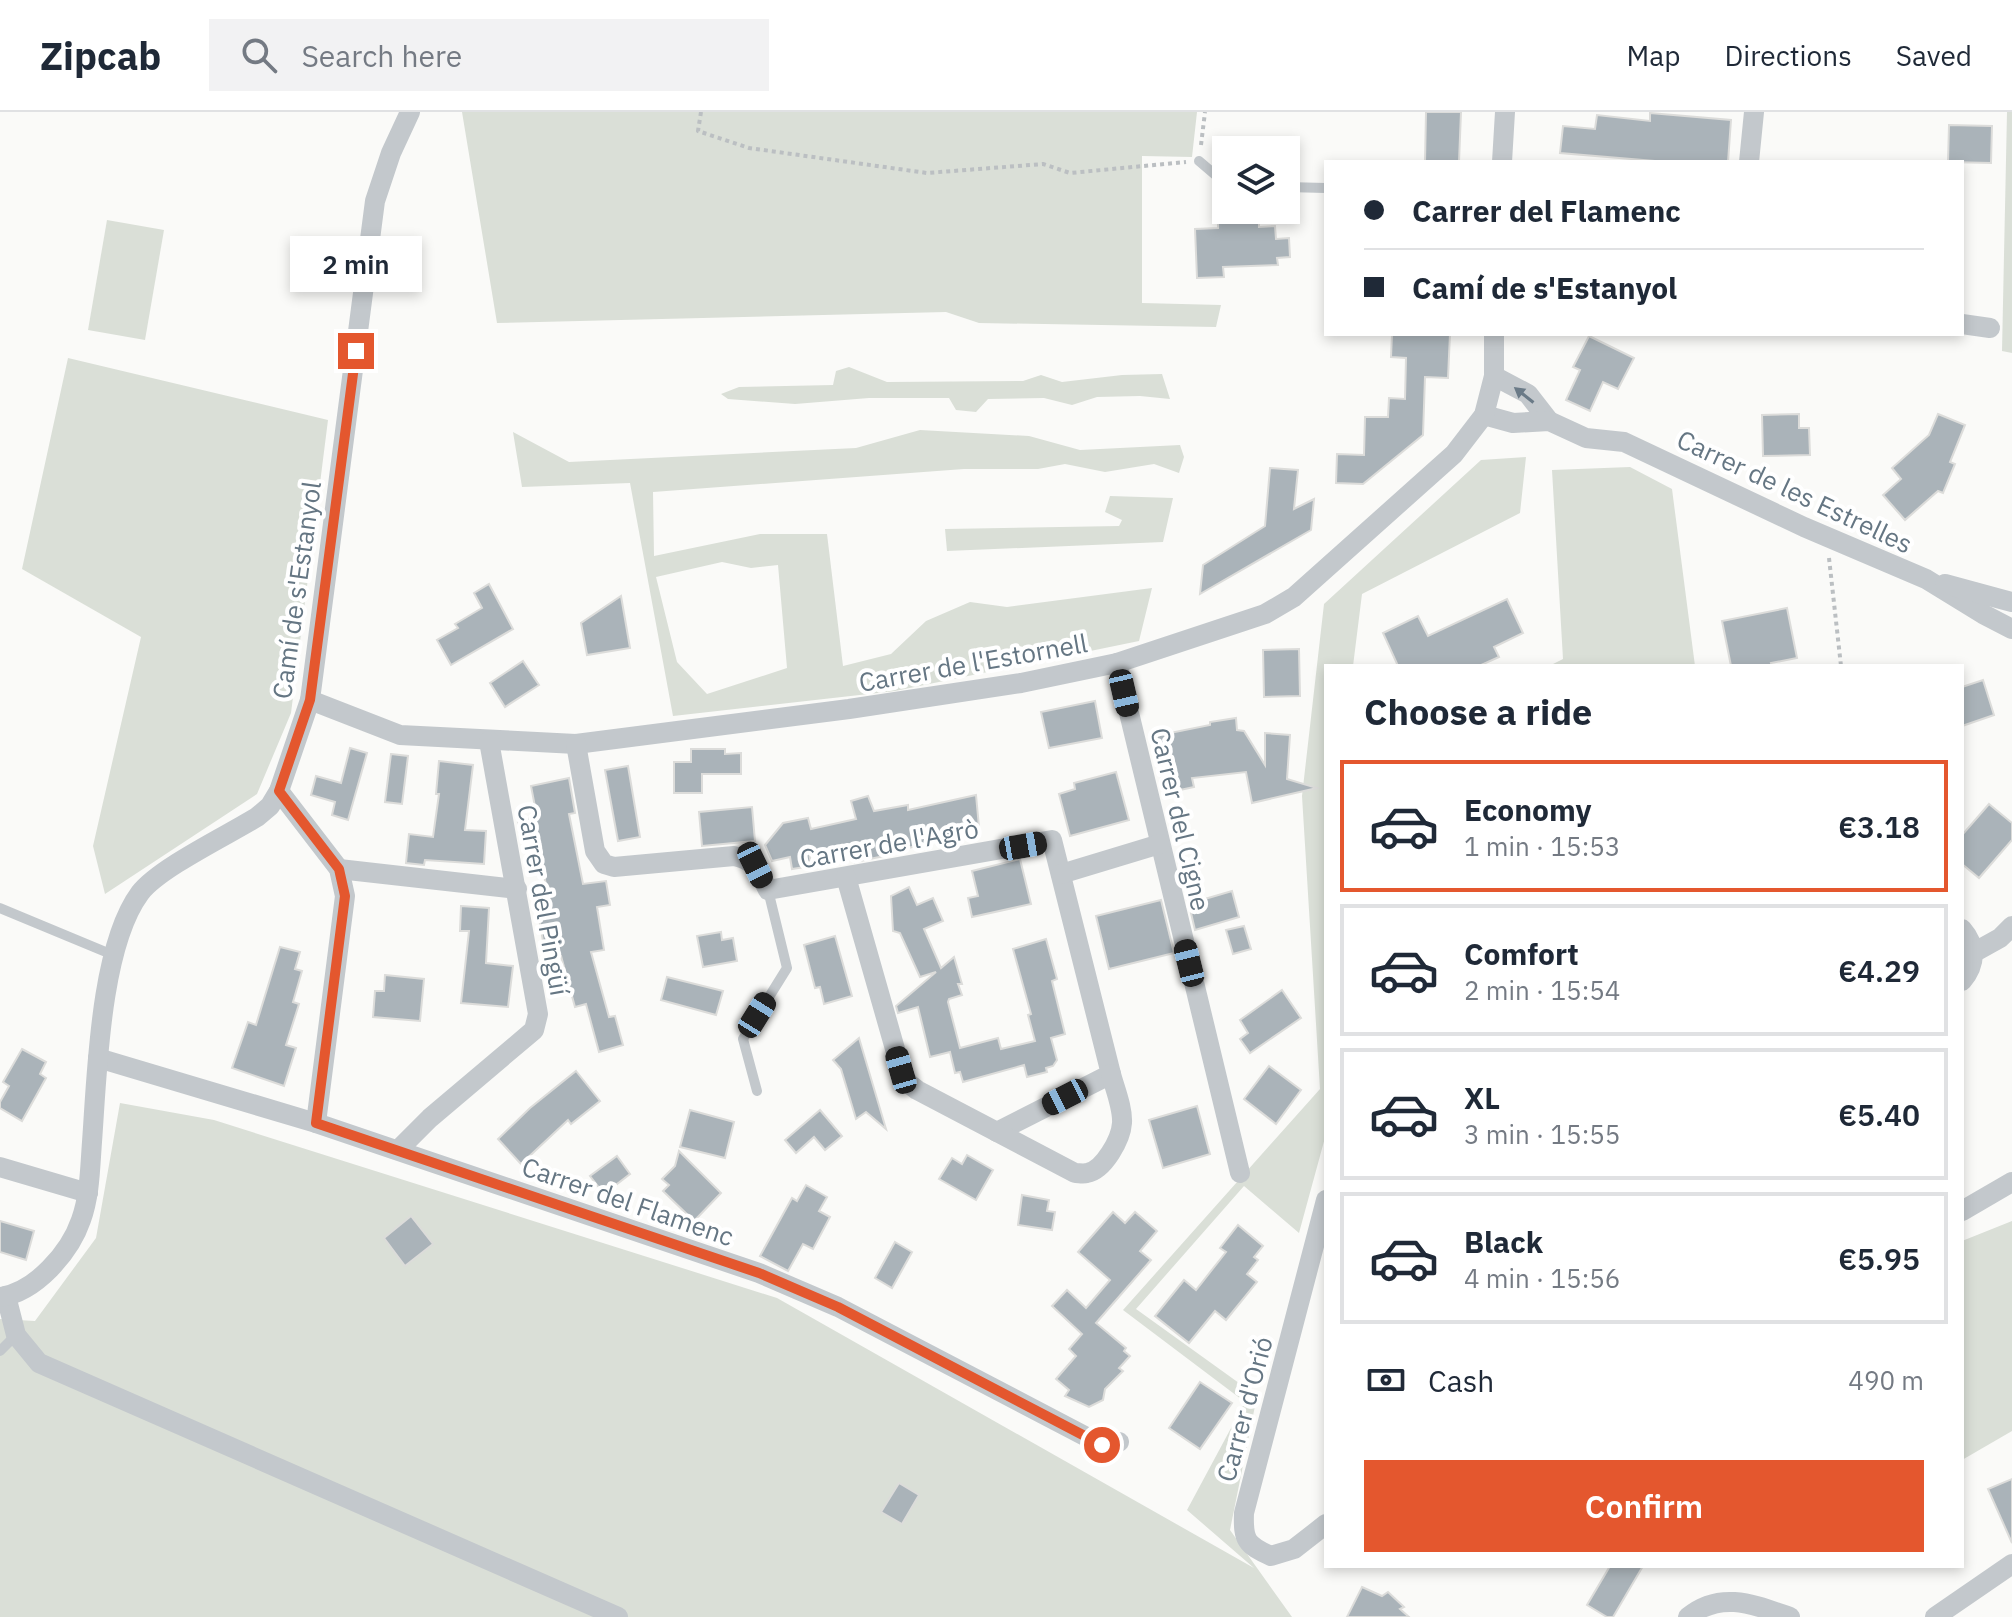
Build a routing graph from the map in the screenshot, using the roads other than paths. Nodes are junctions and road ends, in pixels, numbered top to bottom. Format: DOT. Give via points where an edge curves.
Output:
graph roads {
  1 [pos="410,112"];
  2 [pos="1505,112"];
  3 [pos="1754,112"];
  4 [pos="1502,160"];
  5 [pos="1749,160"];
  6 [pos="1199,161"];
  7 [pos="1212,172"];
  8 [pos="1300,187"];
  9 [pos="1324,188"];
  10 [pos="1964,324"];
  11 [pos="1990,328"];
  12 [pos="1494,336"];
  13 [pos="1494,376"];
  14 [pos="1484,415"];
  15 [pos="1549,421"];
  16 [pos="1926,579"];
  17 [pos="2012,602"];
  18 [pos="2012,629"];
  19 [pos="1117,663"];
  20 [pos="310,700"];
  21 [pos="489,741"];
  22 [pos="576,744"];
  23 [pos="279,791"];
  24 [pos="1160,844"];
  25 [pos="339,869"];
  26 [pos="1061,874"];
  27 [pos="846,877"];
  28 [pos="517,889"];
  29 [pos="768,890"];
  30 [pos="0,908"];
  31 [pos="2012,926"];
  32 [pos="1964,932"];
  33 [pos="1973,953"];
  34 [pos="113,955"];
  35 [pos="1964,978"];
  36 [pos="98,1058"];
  37 [pos="1111,1074"];
  38 [pos="757,1091"];
  39 [pos="316,1123"];
  40 [pos="997,1132"];
  41 [pos="398,1150"];
  42 [pos="0,1167"];
  43 [pos="1240,1173"];
  44 [pos="2012,1182"];
  45 [pos="88,1193"];
  46 [pos="1324,1208"];
  47 [pos="1964,1210"];
  48 [pos="3,1296"];
  49 [pos="16,1335"];
  50 [pos="0,1351"];
  51 [pos="1119,1442"];
  52 [pos="1324,1526"];
  53 [pos="2012,1564"];
  54 [pos="618,1617"];
  55 [pos="1688,1617"];
  56 [pos="1790,1617"];
  57 [pos="1935,1617"];
  1 -- 20 [label="street, Camí de s'Estanyol" via="375,201"];
  2 -- 4 [label="street"];
  3 -- 5 [label="street"];
  6 -- 7 [label="lane"];
  8 -- 9 [label="lane"];
  10 -- 11 [label="street"];
  12 -- 13 [label="street, Carrer de l'Estornell"];
  13 -- 14 [label="street, Carrer de l'Estornell"];
  15 -- 13 [label="street, Carrer de les Estrelles, one-way" via="1528,394"];
  14 -- 15 [label="street, Carrer de les Estrelles" via="1513,423"];
  14 -- 19 [label="street, Carrer de l'Estornell" via="1454,454 1294,597 1265,614"];
  15 -- 16 [label="street, Carrer de les Estrelles" via="1586,438 1624,442"];
  16 -- 17 [label="street"];
  16 -- 18 [label="street, Carrer de les Estrelles"];
  19 -- 22 [label="street, Carrer de l'Estornell" via="849,709"];
  19 -- 24 [label="street, Carrer del Cigne"];
  20 -- 21 [label="street, Carrer de l'Estornell" via="400,735"];
  20 -- 23 [label="street, Camí de s'Estanyol"];
  21 -- 22 [label="street, Carrer de l'Estornell"];
  21 -- 28 [label="street, Carrer del Pingüí"];
  22 -- 29 [label="street, Carrer de l'Agrò" via="595,851 604,864 734,856 755,865"];
  23 -- 25 [label="street"];
  23 -- 34 [label="street, Camí de s'Estanyol" via="257,817 155,878 131,909"];
  24 -- 26 [label="street"];
  24 -- 43 [label="street, Carrer del Cigne"];
  25 -- 28 [label="street"];
  25 -- 39 [label="street" via="345,896"];
  26 -- 27 [label="street, Carrer de l'Agrò" via="1052,840"];
  26 -- 37 [label="street, Carrer de l'Agrò"];
  27 -- 29 [label="street, Carrer de l'Agrò"];
  27 -- 40 [label="street" via="908,1083"];
  28 -- 41 [label="street, Carrer del Pingüí" via="538,1014 534,1030"];
  29 -- 38 [label="lane" via="787,968 743,1039"];
  30 -- 34 [label="lane"];
  31 -- 33 [label="street"];
  32 -- 33 [label="street"];
  33 -- 35 [label="street"];
  34 -- 36 [label="street, Camí de s'Estanyol"];
  36 -- 39 [label="street, Carrer del Flamenc"];
  36 -- 45 [label="street, Camí de s'Estanyol"];
  37 -- 40 [label="street"];
  37 -- 40 [label="street, Carrer de l'Agrò" via="1121,1131 1108,1156 1089,1173 1075,1173"];
  39 -- 41 [label="street, Carrer del Flamenc"];
  41 -- 51 [label="street, Carrer del Flamenc" via="759,1273 838,1307 1102,1445"];
  42 -- 45 [label="street"];
  44 -- 47 [label="street"];
  45 -- 48 [label="street, Camí de s'Estanyol" via="66,1249 38,1278"];
  46 -- 52 [label="street, Carrer d'Orió" via="1244,1513 1243,1534 1253,1549 1271,1556 1294,1549"];
  48 -- 49 [label="street"];
  49 -- 50 [label="lane"];
  49 -- 54 [label="street" via="39,1363"];
  53 -- 57 [label="street"];
  55 -- 56 [label="street" via="1719,1603 1746,1601"];
}
